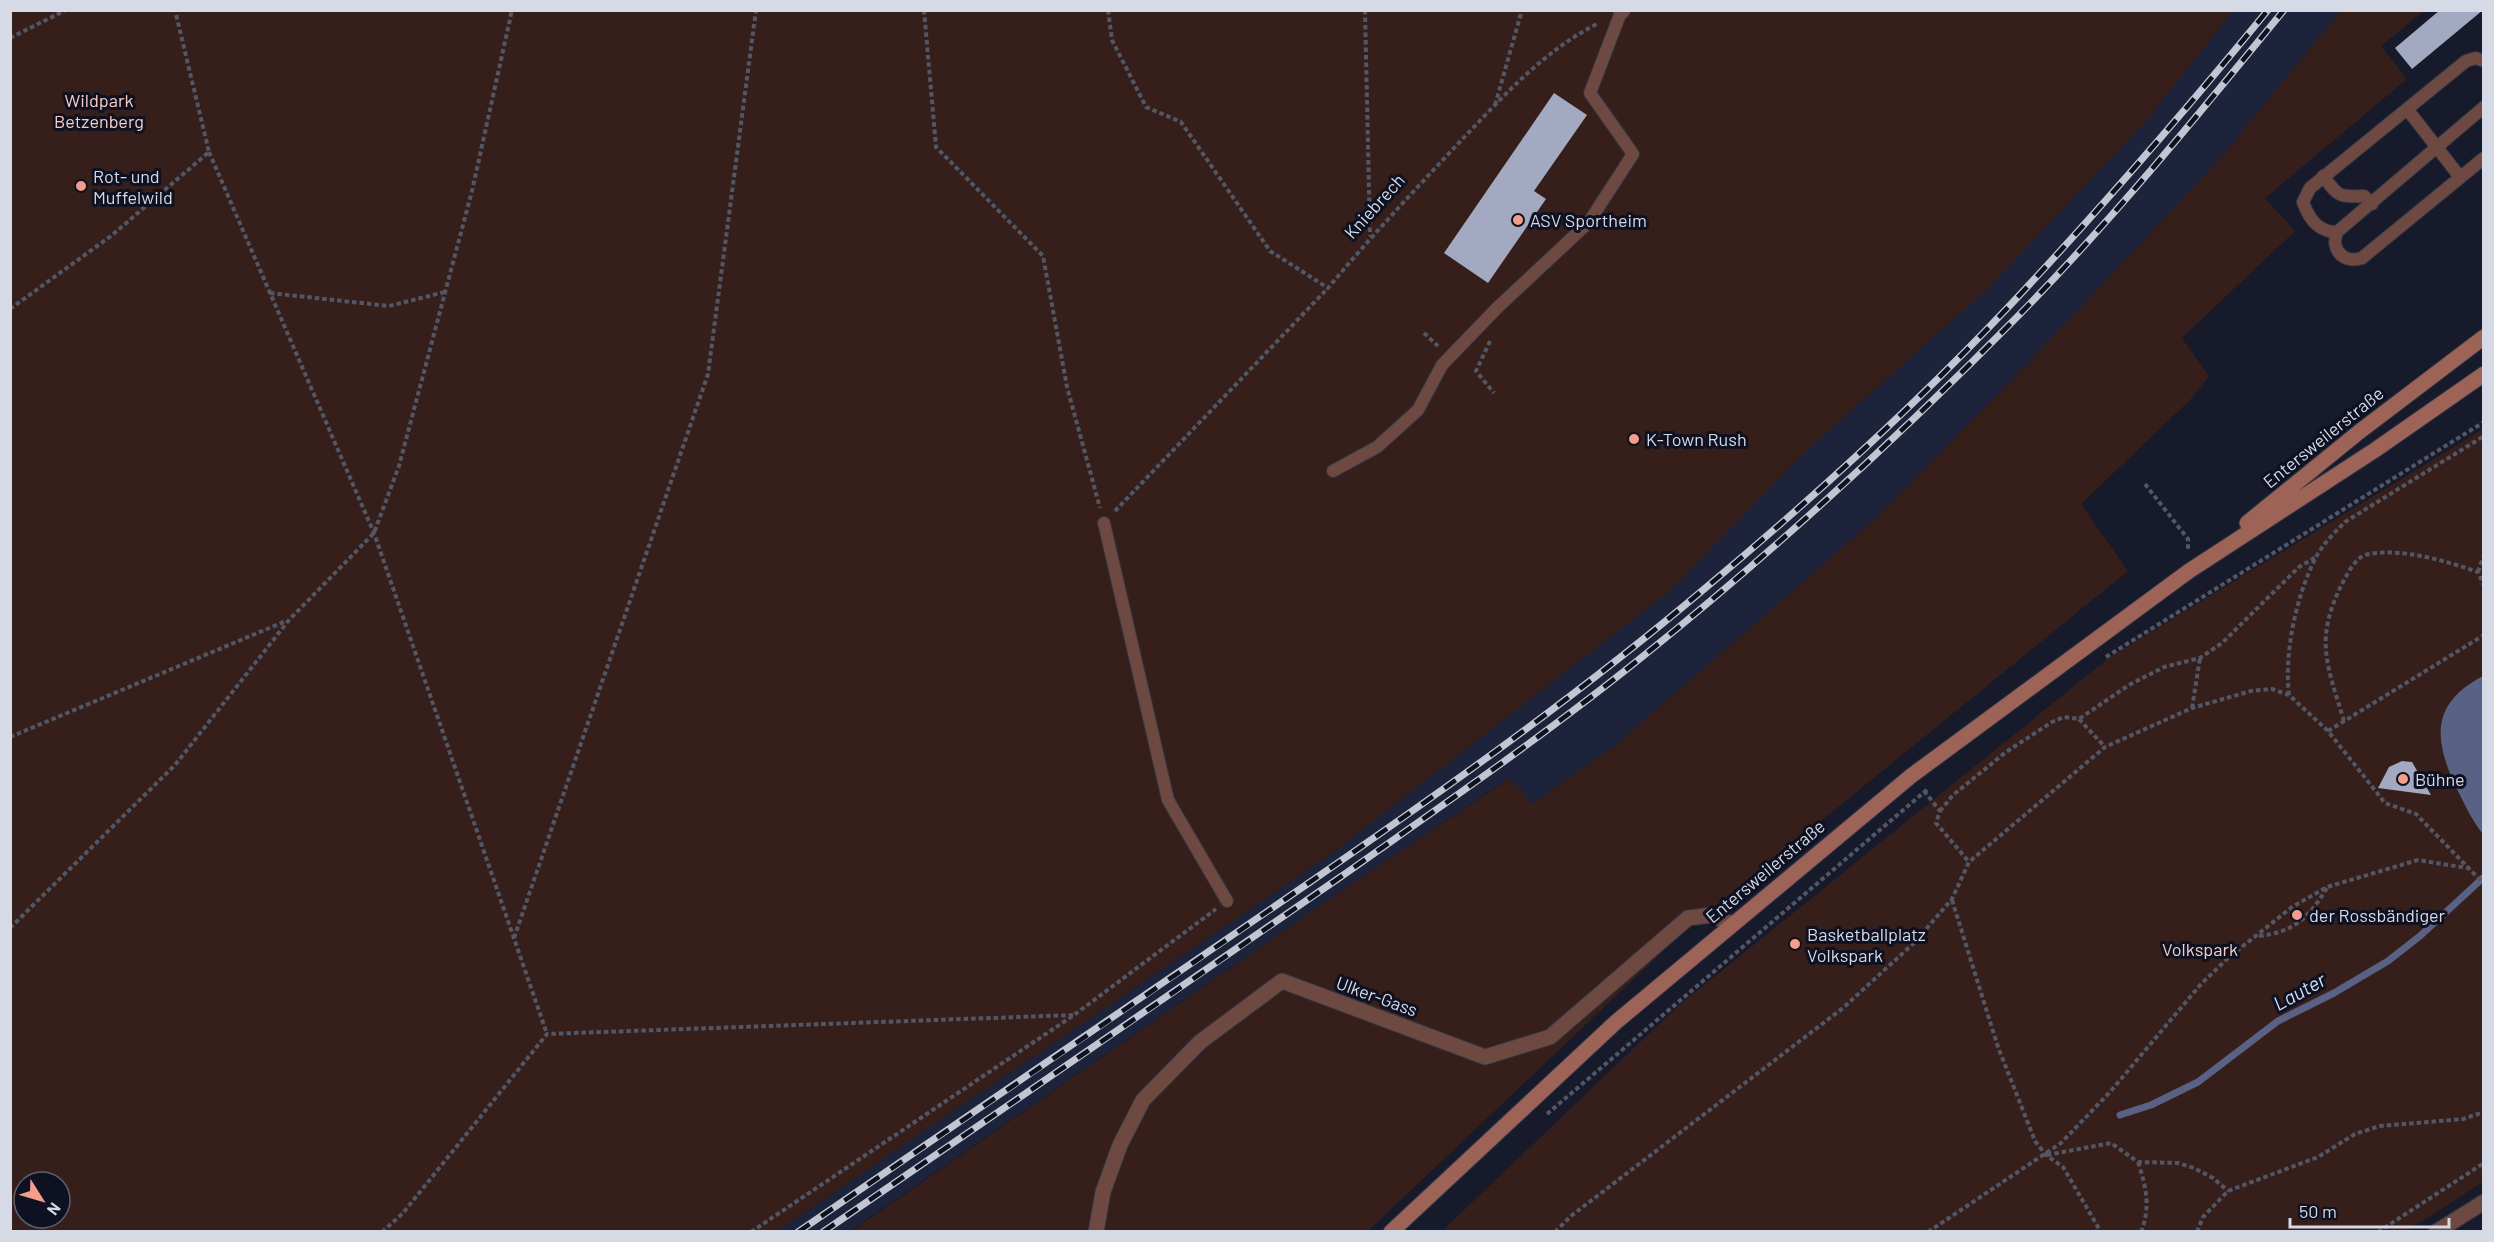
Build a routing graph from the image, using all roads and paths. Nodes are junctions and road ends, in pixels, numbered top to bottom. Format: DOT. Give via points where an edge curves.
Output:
graph roads {
  1 [pos="66,10"];
  2 [pos="175,10"];
  3 [pos="512,10"];
  4 [pos="756,10"];
  5 [pos="924,10"];
  6 [pos="1108,10"];
  7 [pos="1365,10"];
  8 [pos="1522,10"];
  9 [pos="1622,11"];
  10 [pos="10,38"];
  11 [pos="2484,61"];
  12 [pos="1494,106"];
  13 [pos="2484,107"];
  14 [pos="2407,109"];
  15 [pos="2436,146"];
  16 [pos="208,152"];
  17 [pos="2484,158"];
  18 [pos="2323,176"];
  19 [pos="2460,177"];
  20 [pos="2372,204"];
  21 [pos="2337,232"];
  22 [pos="1370,237"];
  23 [pos="1328,288"];
  24 [pos="445,291"];
  25 [pos="270,293"];
  26 [pos="1497,308"];
  27 [pos="10,309"];
  28 [pos="2484,337"];
  29 [pos="2484,374"];
  30 [pos="1494,393"];
  31 [pos="2484,422"];
  32 [pos="2484,436"];
  33 [pos="1334,471"];
  34 [pos="2145,484"];
  35 [pos="1104,523"];
  36 [pos="374,533"];
  37 [pos="2484,555"];
  38 [pos="2316,557"];
  39 [pos="2189,571"];
  40 [pos="2478,572"];
  41 [pos="2484,586"];
  42 [pos="289,620"];
  43 [pos="2484,635"];
  44 [pos="2104,658"];
  45 [pos="2200,658"];
  46 [pos="2289,695"];
  47 [pos="2192,708"];
  48 [pos="2079,718"];
  49 [pos="2344,721"];
  50 [pos="2328,731"];
  51 [pos="10,737"];
  52 [pos="2105,747"];
  53 [pos="1933,784"];
  54 [pos="1924,791"];
  55 [pos="1940,811"];
  56 [pos="1969,862"];
  57 [pos="2468,868"];
  58 [pos="2484,884"];
  59 [pos="2327,887"];
  60 [pos="1952,899"];
  61 [pos="1227,901"];
  62 [pos="1732,924"];
  63 [pos="10,928"];
  64 [pos="2257,936"];
  65 [pos="514,938"];
  66 [pos="1074,1015"];
  67 [pos="547,1034"];
  68 [pos="2484,1112"];
  69 [pos="1543,1117"];
  70 [pos="2046,1155"];
  71 [pos="2138,1162"];
  72 [pos="2484,1163"];
  73 [pos="2228,1191"];
  74 [pos="2484,1202"];
  75 [pos="382,1232"];
  76 [pos="751,1232"];
  77 [pos="1096,1232"];
  78 [pos="1391,1232"];
  79 [pos="1555,1232"];
  80 [pos="1929,1232"];
  81 [pos="2101,1232"];
  82 [pos="2141,1232"];
  83 [pos="2197,1232"];
  84 [pos="2378,1232"];
  85 [pos="2436,1232"];
  1 -- 10 [label="path"];
  2 -- 16 [label="path"];
  3 -- 24 [label="path" via="472,191"];
  4 -- 65 [label="path" via="708,374"];
  5 -- 35 [label="path" via="936,147 1043,256 1067,387"];
  6 -- 23 [label="path" via="1112,40 1146,107 1181,122 1270,251"];
  7 -- 22 [label="path"];
  8 -- 12 [label="path"];
  9 -- 12 [label="path, Kniebrech" via="1571,37"];
  9 -- 26 [label="lane" via="1590,93 1633,154 1588,222"];
  11 -- 14 [label="lane" via="2466,61"];
  12 -- 22 [label="path, Kniebrech"];
  13 -- 15 [label="lane"];
  14 -- 15 [label="lane"];
  14 -- 18 [label="lane"];
  15 -- 19 [label="lane"];
  15 -- 20 [label="lane"];
  16 -- 25 [label="path"];
  16 -- 27 [label="path" via="111,236"];
  17 -- 19 [label="lane"];
  18 -- 20 [label="lane" via="2336,193 2345,198 2364,196"];
  18 -- 21 [label="lane" via="2303,202 2317,225 2327,232"];
  19 -- 21 [label="lane" via="2362,258 2344,258 2334,240"];
  20 -- 21 [label="lane"];
  22 -- 23 [label="path, Kniebrech"];
  23 -- 35 [label="path, Kniebrech"];
  24 -- 25 [label="path" via="389,306"];
  24 -- 36 [label="path" via="399,466"];
  25 -- 36 [label="path"];
  26 -- 30 [label="path" via="1498,323 1476,371"];
  26 -- 33 [label="lane" via="1442,365 1418,410 1377,447"];
  28 -- 39 [label="main road, Entersweilerstraße" via="2358,432"];
  29 -- 39 [label="main road, Entersweilerstraße"];
  31 -- 44 [label="path"];
  32 -- 38 [label="path" via="2345,522"];
  34 -- 39 [label="path" via="2188,539"];
  35 -- 61 [label="lane" via="1168,800"];
  36 -- 42 [label="path"];
  36 -- 65 [label="path"];
  37 -- 40 [label="path"];
  38 -- 45 [label="path" via="2298,567 2222,643"];
  38 -- 46 [label="path" via="2296,608 2287,679"];
  39 -- 62 [label="main road, Entersweilerstraße" via="1911,776"];
  40 -- 41 [label="path"];
  40 -- 49 [label="path" via="2400,553 2367,554 2356,561 2333,601 2325,630 2325,659"];
  42 -- 51 [label="path"];
  42 -- 63 [label="path" via="175,765"];
  43 -- 49 [label="path"];
  45 -- 47 [label="path"];
  45 -- 48 [label="path" via="2164,667"];
  46 -- 47 [label="path" via="2272,689 2251,691"];
  46 -- 50 [label="path"];
  47 -- 52 [label="path"];
  48 -- 52 [label="path"];
  48 -- 55 [label="path" via="2064,717 2052,722 2006,752 1953,795"];
  49 -- 50 [label="path"];
  50 -- 57 [label="path" via="2385,803 2416,814"];
  52 -- 56 [label="path"];
  53 -- 54 [label="path"];
  54 -- 55 [label="path"];
  54 -- 69 [label="path"];
  55 -- 56 [label="path" via="1936,823"];
  56 -- 60 [label="path"];
  57 -- 58 [label="path"];
  57 -- 59 [label="path" via="2418,860"];
  59 -- 64 [label="path" via="2292,907"];
  59 -- 64 [label="path" via="2311,914 2297,925"];
  60 -- 70 [label="path" via="1998,1047 2035,1141"];
  60 -- 79 [label="path" via="1915,942 1843,1008"];
  61 -- 66 [label="path"];
  62 -- 77 [label="street, Ulker-Gass" via="1712,915 1688,918 1550,1037 1485,1057 1282,981 1200,1042 1143,1100 1120,1145 1103,1192"];
  62 -- 78 [label="main road, Entersweilerstraße" via="1617,1022"];
  64 -- 70 [label="path" via="2201,984 2110,1092"];
  65 -- 67 [label="path"];
  66 -- 67 [label="path"];
  66 -- 76 [label="path"];
  67 -- 75 [label="path" via="403,1213"];
  68 -- 73 [label="path" via="2463,1119 2380,1126 2355,1134 2318,1157"];
  70 -- 71 [label="path" via="2111,1143"];
  70 -- 80 [label="path"];
  70 -- 81 [label="path" via="2063,1167"];
  71 -- 73 [label="path" via="2178,1163 2194,1168"];
  71 -- 82 [label="path" via="2148,1209"];
  72 -- 84 [label="path"];
  73 -- 83 [label="path" via="2203,1217"];
  74 -- 85 [label="street"];
}
